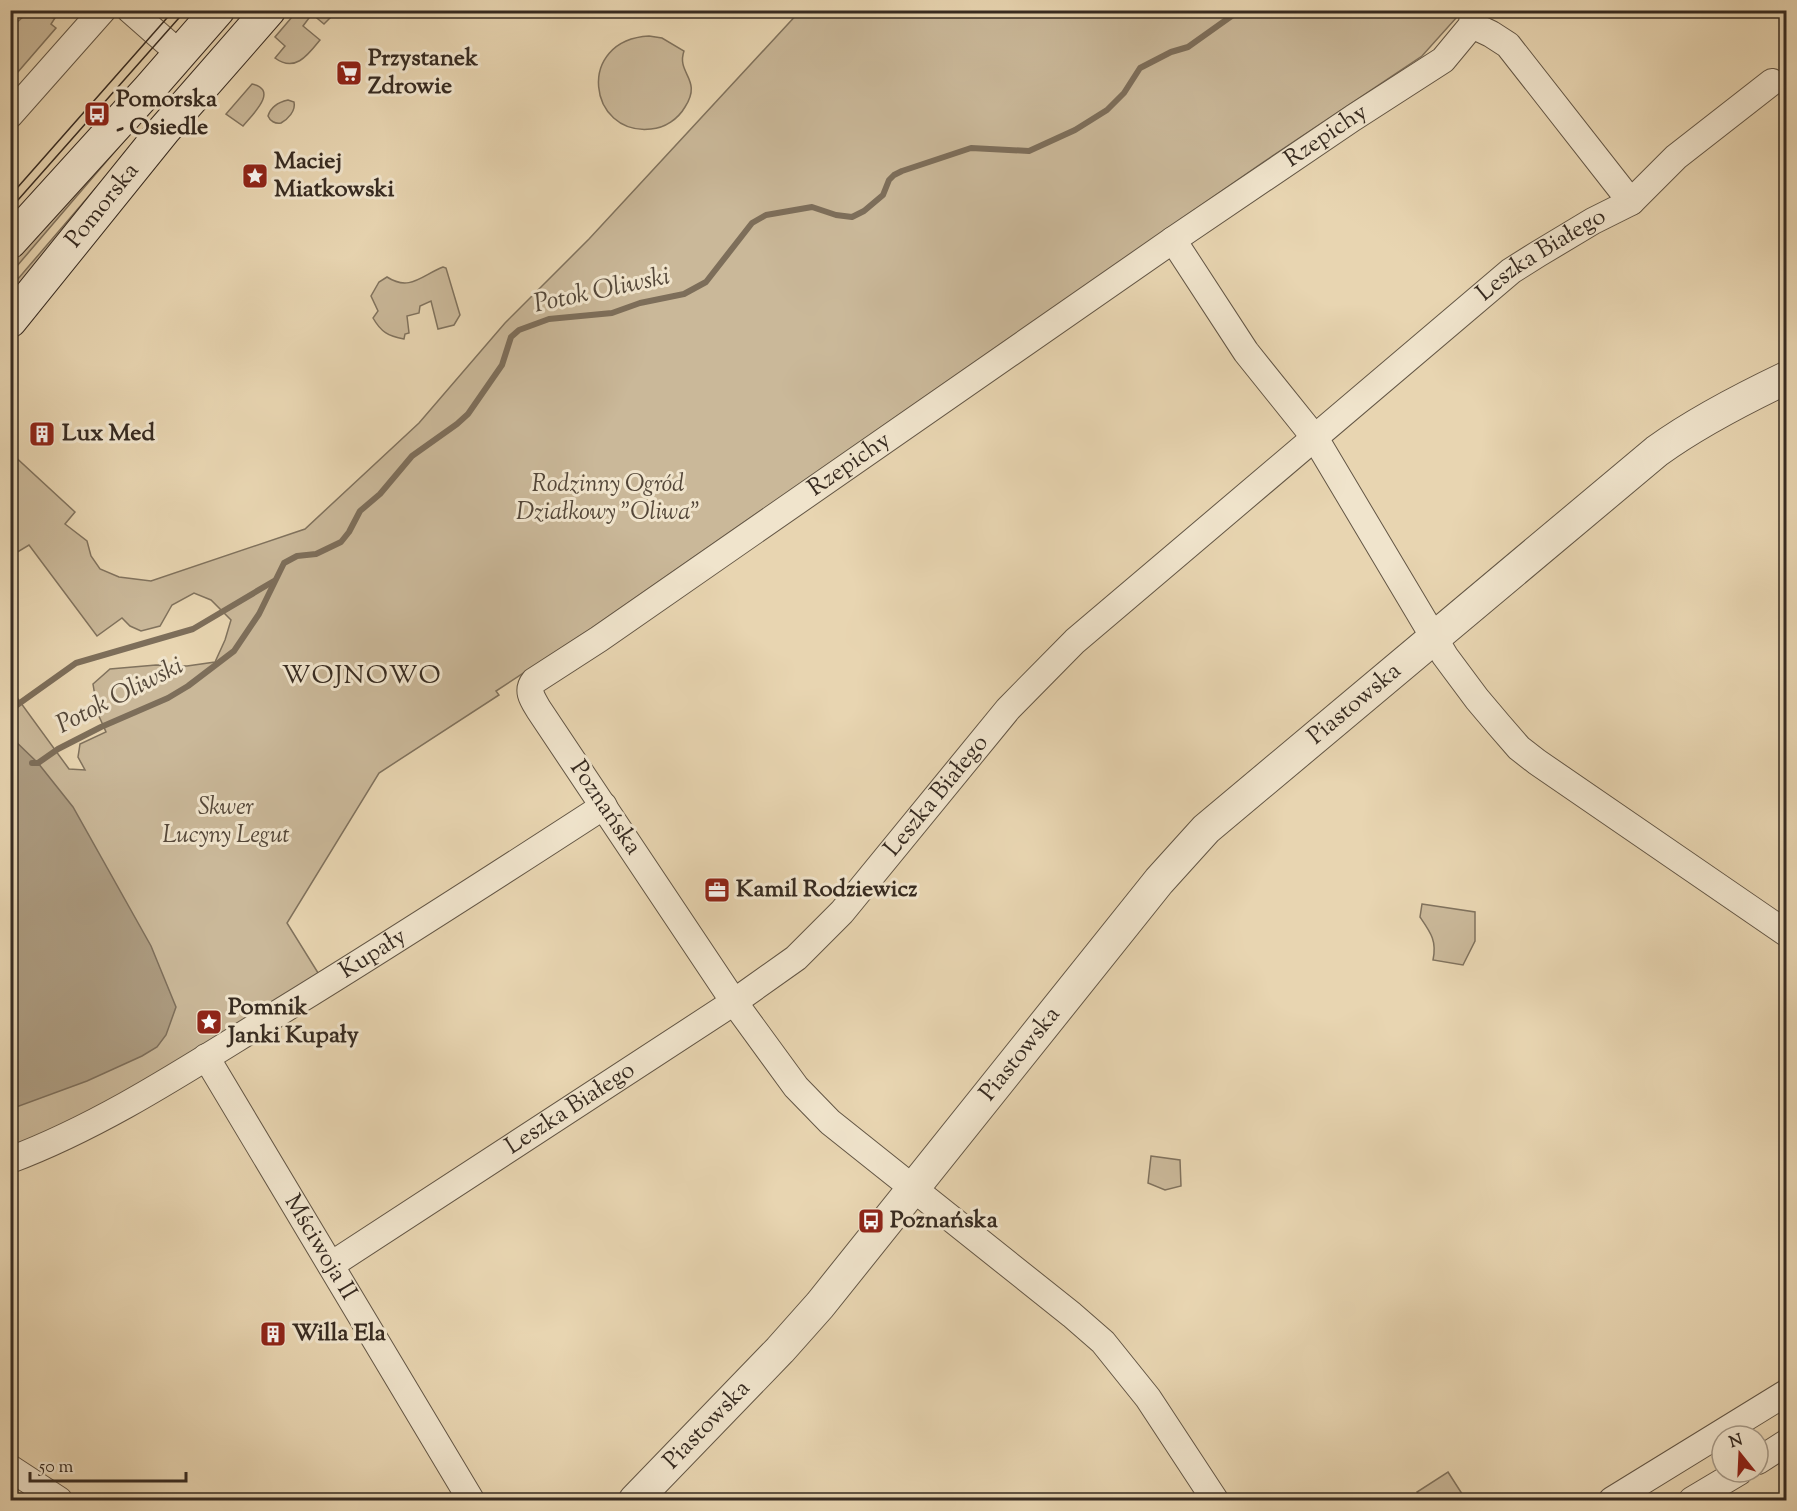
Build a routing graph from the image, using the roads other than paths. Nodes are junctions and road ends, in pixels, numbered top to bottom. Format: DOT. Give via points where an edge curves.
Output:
graph roads {
  1 [pos="103,10"];
  2 [pos="130,10"];
  3 [pos="218,10"];
  4 [pos="269,10"];
  5 [pos="1473,18"];
  6 [pos="180,54"];
  7 [pos="1772,82"];
  8 [pos="10,115"];
  9 [pos="1631,202"];
  10 [pos="1173,240"];
  11 [pos="10,242"];
  12 [pos="10,321"];
  13 [pos="1786,378"];
  14 [pos="1315,438"];
  15 [pos="1434,638"];
  16 [pos="529,691"];
  17 [pos="604,806"];
  18 [pos="1786,933"];
  19 [pos="734,1002"];
  20 [pos="206,1057"];
  21 [pos="10,1160"];
  22 [pos="915,1188"];
  23 [pos="331,1265"];
  24 [pos="1786,1394"];
  25 [pos="1786,1443"];
  26 [pos="1770,1453"];
  27 [pos="10,1468"];
  28 [pos="1719,1484"];
  29 [pos="59,1500"];
  30 [pos="471,1500"];
  31 [pos="635,1500"];
  32 [pos="1215,1500"];
  33 [pos="1612,1500"];
  34 [pos="1692,1500"];
  1 -- 8 [label="street"];
  2 -- 6 [label="street"];
  3 -- 6 [label="main road, Pomorska"];
  4 -- 12 [label="main road, Pomorska" via="164,130"];
  5 -- 9 [label="street, Rzepichy" via="1508,45"];
  5 -- 10 [label="street, Rzepichy" via="1443,60"];
  6 -- 11 [label="main road, Pomorska"];
  7 -- 9 [label="street, Leszka Białego" via="1676,158"];
  9 -- 14 [label="street, Leszka Białego" via="1517,267"];
  10 -- 14 [label="street" via="1246,352"];
  10 -- 16 [label="street, Rzepichy" via="534,681"];
  13 -- 15 [label="street, Piastowska" via="1670,442"];
  14 -- 15 [label="street"];
  14 -- 19 [label="street, Leszka Białego" via="1074,641 1008,709 842,912 796,958"];
  15 -- 18 [label="street" via="1477,699 1519,748"];
  15 -- 22 [label="street, Piastowska" via="1192,844"];
  16 -- 17 [label="street, Poznańska"];
  17 -- 19 [label="street, Poznańska"];
  17 -- 20 [label="street, Kupały" via="392,944"];
  19 -- 22 [label="street, Poznańska" via="809,1102"];
  19 -- 23 [label="street, Leszka Białego"];
  20 -- 21 [label="street, Kupały" via="91,1125"];
  20 -- 23 [label="street, Mściwoja II"];
  22 -- 31 [label="street, Piastowska" via="780,1350"];
  22 -- 32 [label="street, Poznańska" via="1103,1342 1148,1398"];
  23 -- 30 [label="street, Mściwoja II"];
  24 -- 33 [label="street"];
  25 -- 26 [label="street"];
  27 -- 29 [label="street"];
  28 -- 34 [label="street"];
}
